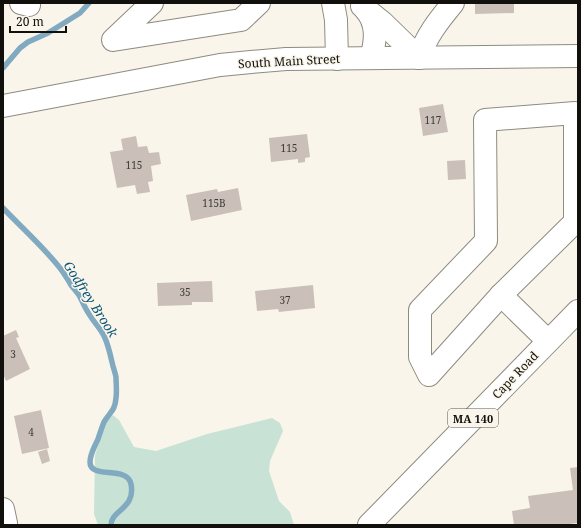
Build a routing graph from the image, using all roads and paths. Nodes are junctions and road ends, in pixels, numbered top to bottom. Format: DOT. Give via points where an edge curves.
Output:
graph roads {
  1 [pos="152,3"];
  2 [pos="259,3"];
  3 [pos="333,3"];
  4 [pos="453,3"];
  5 [pos="360,5"];
  6 [pos="578,56"];
  7 [pos="371,58"];
  8 [pos="419,58"];
  9 [pos="337,59"];
  10 [pos="3,106"];
  11 [pos="577,220"];
  12 [pos="501,295"];
  13 [pos="578,311"];
  14 [pos="548,341"];
  15 [pos="370,525"];
  1 -- 2 [label="main road" via="113,40 241,20"];
  3 -- 9 [label="main road"];
  4 -- 8 [label="main road" via="431,31"];
  5 -- 7 [label="main road" via="370,16 375,28"];
  5 -- 8 [label="main road" via="382,22"];
  6 -- 8 [label="main road, South Main Street"];
  7 -- 8 [label="main road, South Main Street"];
  7 -- 9 [label="main road, South Main Street"];
  9 -- 10 [label="main road, South Main Street" via="231,64"];
  11 -- 12 [label="main road"];
  11 -- 12 [label="main road" via="575,113 485,120 486,241 420,310 420,357 429,375"];
  12 -- 14 [label="main road"];
  13 -- 14 [label="main road, Cape Road / MA 140"];
  14 -- 15 [label="main road, Cape Road / MA 140"];
}
